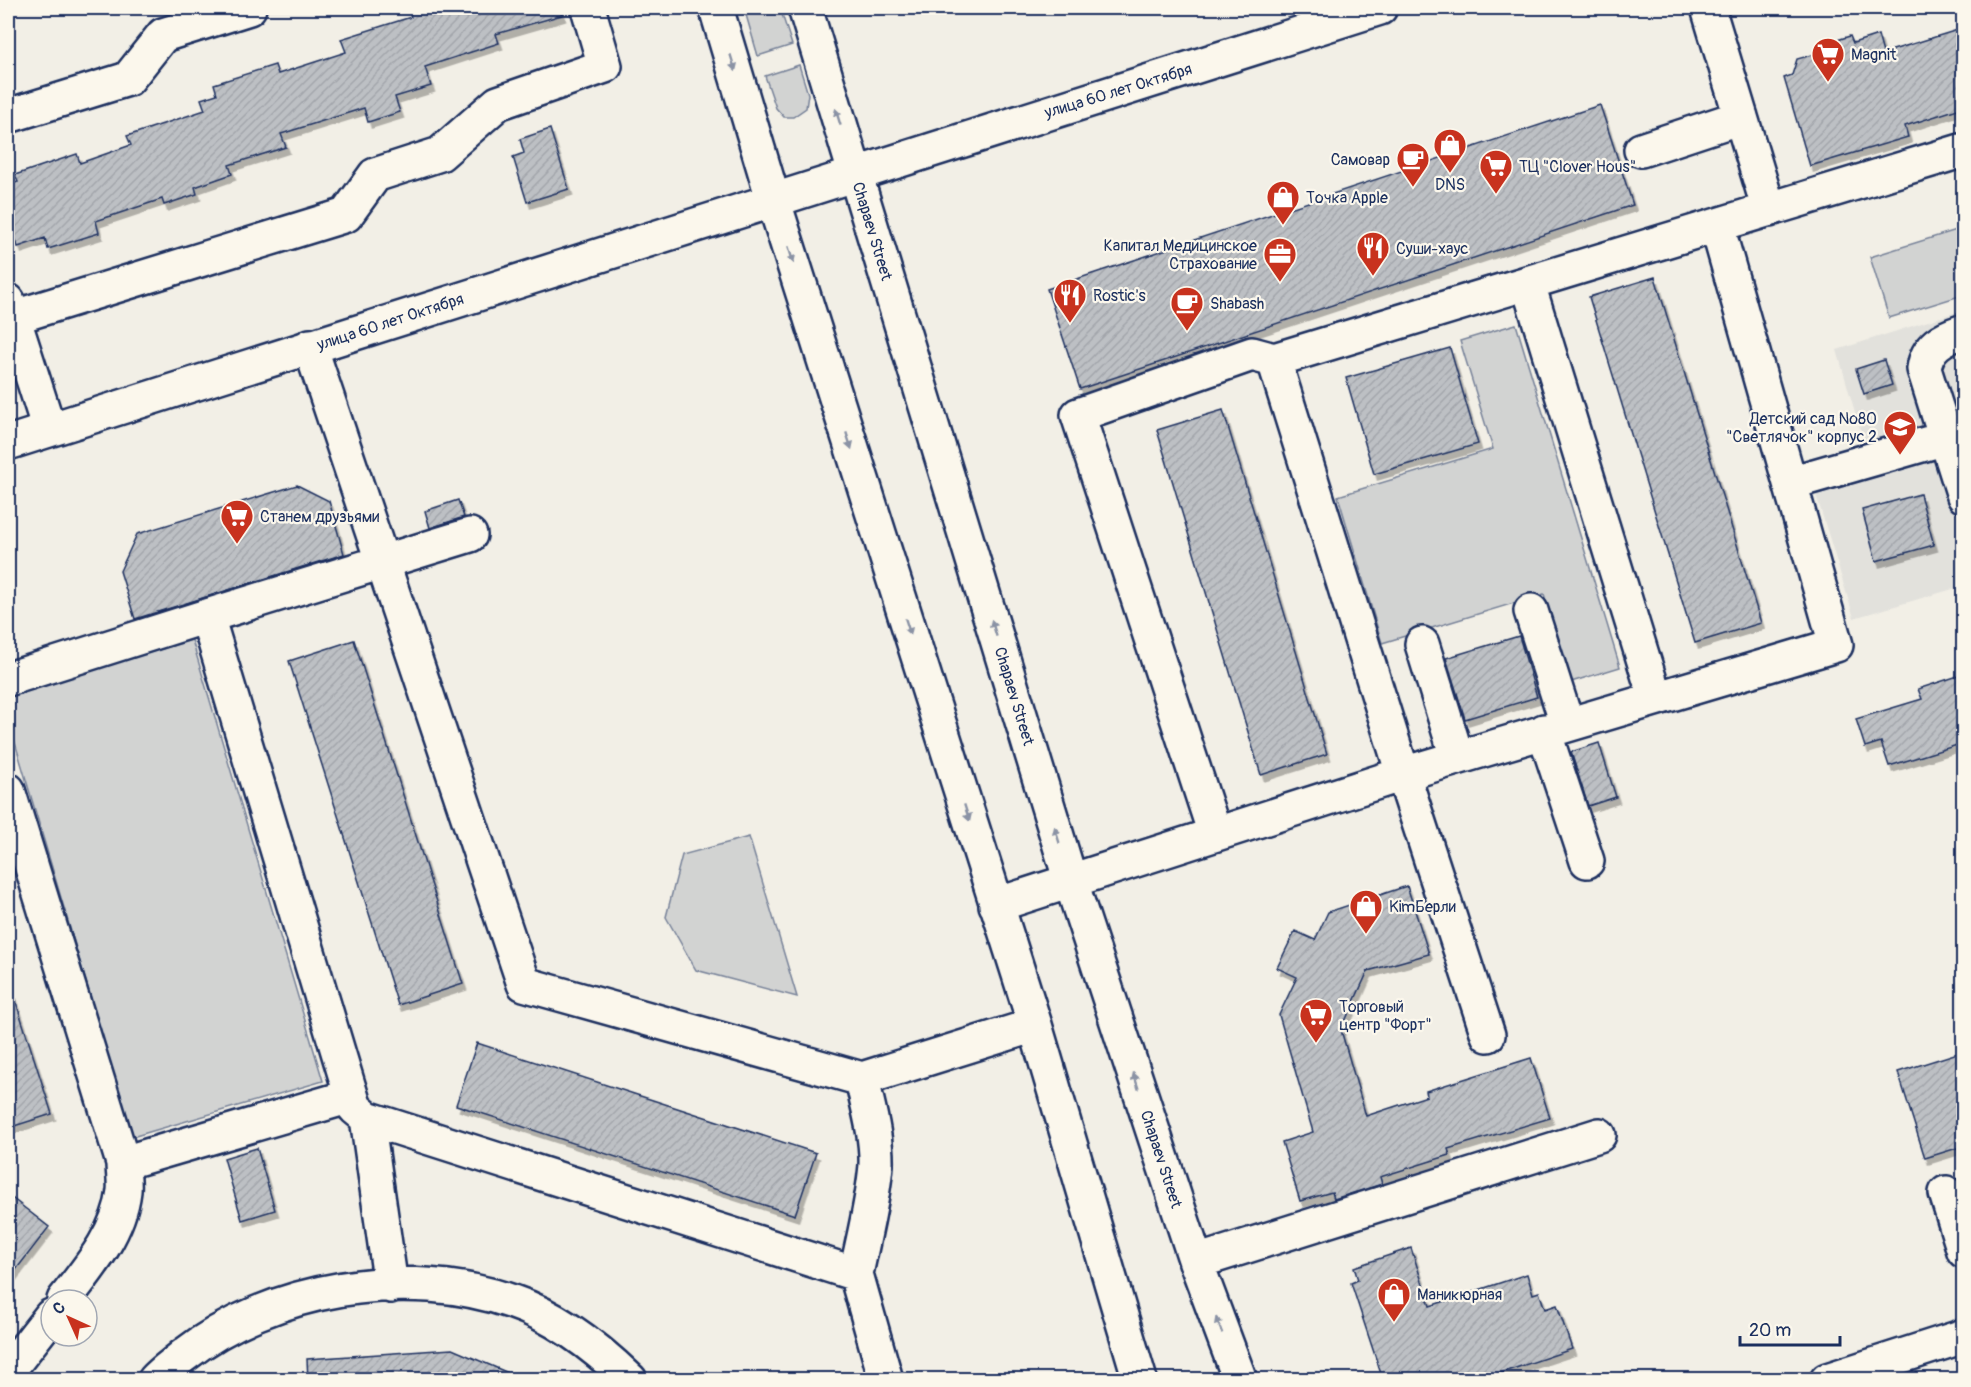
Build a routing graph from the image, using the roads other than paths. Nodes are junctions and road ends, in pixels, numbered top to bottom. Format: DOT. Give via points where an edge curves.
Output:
graph roads {
  1 [pos="249,8"];
  2 [pos="588,8"];
  3 [pos="716,8"];
  4 [pos="805,8"];
  5 [pos="1380,8"];
  6 [pos="1708,8"];
  7 [pos="8,116"];
  8 [pos="1741,117"];
  9 [pos="1641,150"];
  10 [pos="1964,150"];
  11 [pos="855,173"];
  12 [pos="773,199"];
  13 [pos="1769,210"];
  14 [pos="1717,226"];
  15 [pos="1528,284"];
  16 [pos="9,313"];
  17 [pos="1964,331"];
  18 [pos="310,346"];
  19 [pos="1274,360"];
  20 [pos="49,429"];
  21 [pos="1946,438"];
  22 [pos="8,443"];
  23 [pos="1790,483"];
  24 [pos="1964,496"];
  25 [pos="470,535"];
  26 [pos="383,562"];
  27 [pos="1531,610"];
  28 [pos="207,616"];
  29 [pos="1422,644"];
  30 [pos="8,679"];
  31 [pos="1655,698"];
  32 [pos="1556,728"];
  33 [pos="1457,757"];
  34 [pos="1403,774"];
  35 [pos="8,790"];
  36 [pos="1215,834"];
  37 [pos="1587,861"];
  38 [pos="1071,882"];
  39 [pos="996,905"];
  40 [pos="1035,1025"];
  41 [pos="1488,1035"];
  42 [pos="862,1079"];
  43 [pos="359,1107"];
  44 [pos="1599,1135"];
  45 [pos="123,1163"];
  46 [pos="1946,1193"];
  47 [pos="1964,1251"];
  48 [pos="1196,1262"];
  49 [pos="856,1274"];
  50 [pos="391,1286"];
  51 [pos="73,1288"];
  52 [pos="39,1331"];
  53 [pos="1964,1336"];
  54 [pos="8,1371"];
  55 [pos="155,1380"];
  56 [pos="630,1380"];
  57 [pos="886,1380"];
  58 [pos="1140,1380"];
  59 [pos="1240,1380"];
  60 [pos="1827,1380"];
  1 -- 7 [label="street" via="163,35 128,79"];
  2 -- 16 [label="street" via="605,66 498,103 440,154 375,175 346,215"];
  3 -- 12 [label="street, one-way"];
  11 -- 4 [label="street, Chapaev Street, one-way"];
  5 -- 11 [label="street, улица 60 лет Октября"];
  6 -- 8 [label="street"];
  8 -- 9 [label="street"];
  8 -- 13 [label="street"];
  10 -- 13 [label="street"];
  11 -- 12 [label="street, улица 60 лет Октября"];
  38 -- 11 [label="street, Chapaev Street, one-way"];
  12 -- 18 [label="street, улица 60 лет Октября"];
  12 -- 39 [label="street, one-way"];
  13 -- 14 [label="street"];
  14 -- 15 [label="street"];
  14 -- 23 [label="street"];
  15 -- 19 [label="street"];
  15 -- 31 [label="street"];
  16 -- 20 [label="street"];
  17 -- 21 [label="street" via="1933,347 1924,363"];
  18 -- 20 [label="street, улица 60 лет Октября"];
  18 -- 26 [label="street"];
  19 -- 34 [label="street"];
  19 -- 36 [label="street" via="1252,354 1078,416"];
  20 -- 22 [label="street, улица 60 лет Октября"];
  21 -- 23 [label="street"];
  21 -- 24 [label="street"];
  23 -- 31 [label="street" via="1836,645"];
  25 -- 26 [label="street"];
  26 -- 28 [label="street"];
  26 -- 42 [label="street" via="524,984"];
  27 -- 32 [label="street"];
  28 -- 30 [label="street"];
  28 -- 43 [label="street"];
  29 -- 33 [label="street"];
  31 -- 32 [label="street"];
  32 -- 33 [label="street"];
  32 -- 37 [label="street"];
  33 -- 34 [label="street"];
  34 -- 36 [label="street"];
  34 -- 41 [label="street"];
  35 -- 45 [label="street"];
  36 -- 38 [label="street"];
  38 -- 39 [label="street"];
  48 -- 38 [label="street, Chapaev Street, one-way"];
  39 -- 40 [label="street"];
  40 -- 42 [label="street"];
  40 -- 58 [label="street"];
  42 -- 49 [label="street" via="876,1164"];
  43 -- 45 [label="street"];
  43 -- 49 [label="street"];
  43 -- 50 [label="street"];
  44 -- 48 [label="street"];
  45 -- 51 [label="street" via="124,1191 117,1219"];
  46 -- 47 [label="street"];
  59 -- 48 [label="street, Chapaev Street, one-way"];
  49 -- 57 [label="street"];
  50 -- 55 [label="street" via="316,1294 279,1304 240,1320 199,1344"];
  50 -- 56 [label="street" via="428,1285 514,1302 562,1325 599,1351"];
  52 -- 54 [label="street"];
  53 -- 60 [label="street"];
}
